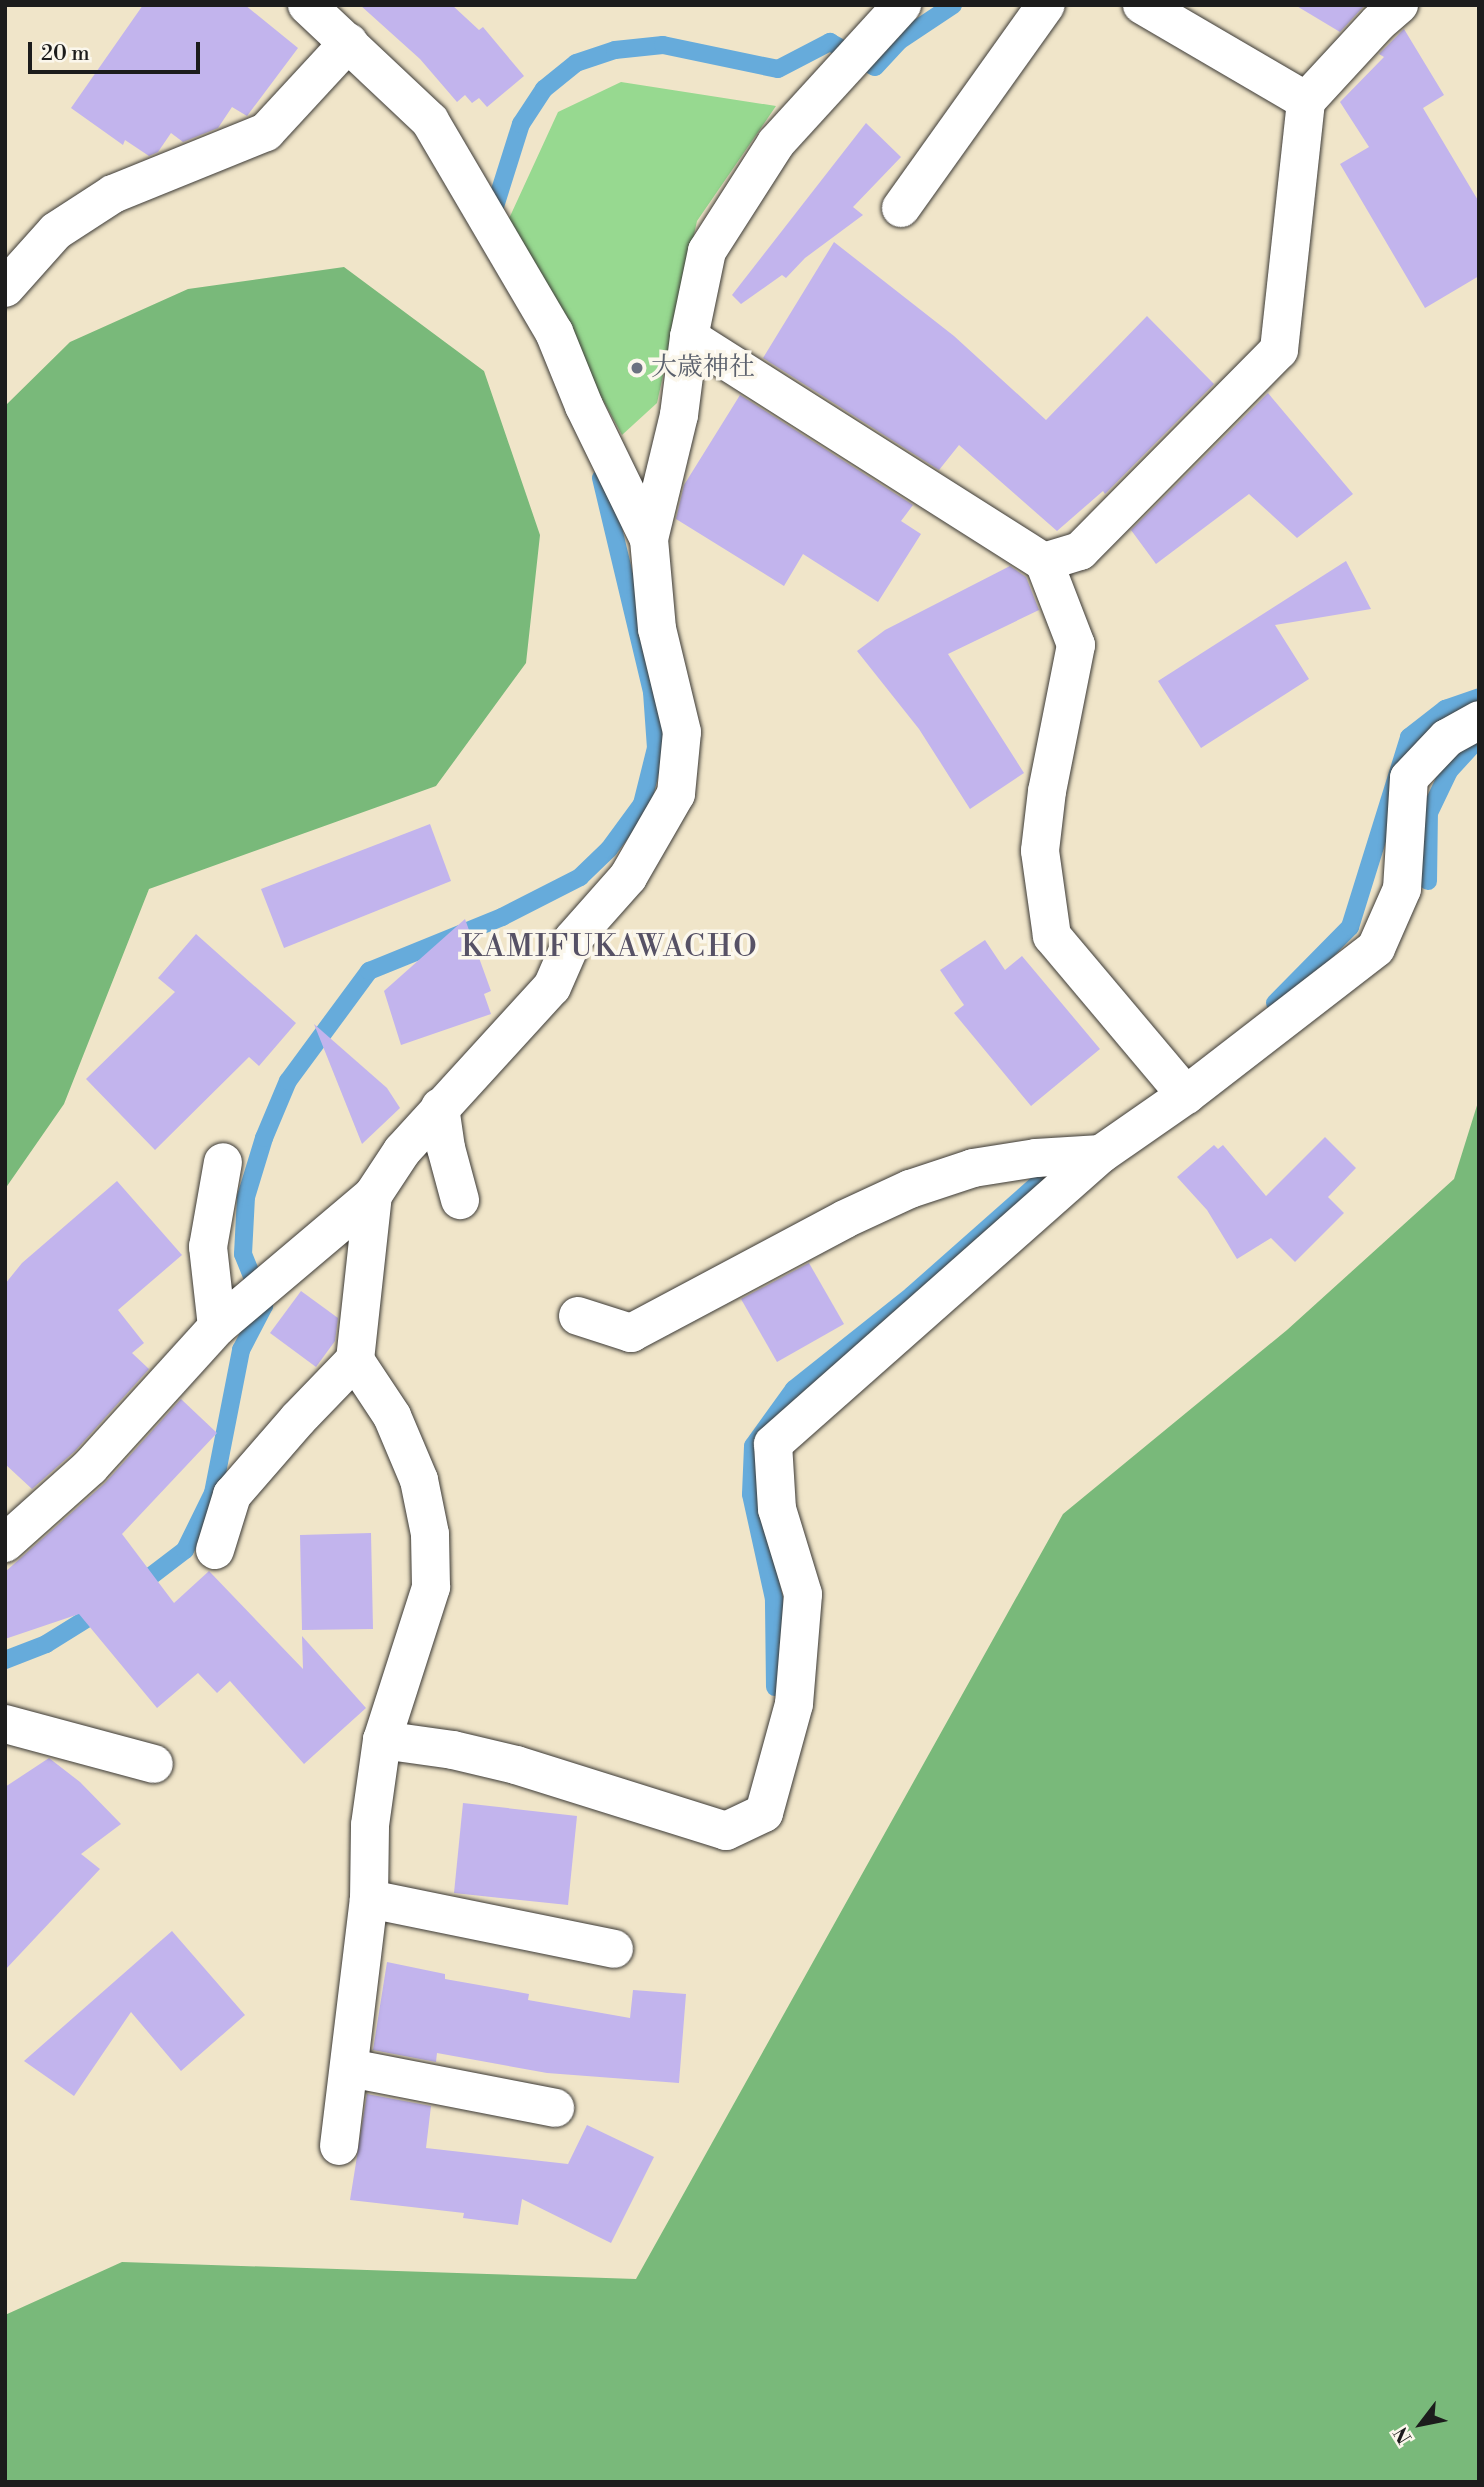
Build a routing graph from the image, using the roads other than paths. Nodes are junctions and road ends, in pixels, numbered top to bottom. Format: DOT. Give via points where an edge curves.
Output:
graph roads {
  1 [pos="307,5"];
  2 [pos="902,5"];
  3 [pos="1046,5"];
  4 [pos="1142,5"];
  5 [pos="1399,5"];
  6 [pos="349,42"];
  7 [pos="1306,101"];
  8 [pos="901,208"];
  9 [pos="5,288"];
  10 [pos="689,337"];
  11 [pos="649,539"];
  12 [pos="1044,562"];
  13 [pos="1479,720"];
  14 [pos="1186,1095"];
  15 [pos="440,1107"];
  16 [pos="1101,1154"];
  17 [pos="223,1162"];
  18 [pos="373,1195"];
  19 [pos="460,1200"];
  20 [pos="578,1316"];
  21 [pos="217,1327"];
  22 [pos="355,1360"];
  23 [pos="5,1543"];
  24 [pos="215,1550"];
  25 [pos="5,1724"];
  26 [pos="382,1740"];
  27 [pos="154,1764"];
  28 [pos="369,1899"];
  29 [pos="614,1949"];
  30 [pos="350,2068"];
  31 [pos="555,2108"];
  32 [pos="339,2146"];
  1 -- 6 [label="street"];
  2 -- 10 [label="street" via="776,143 707,251"];
  3 -- 8 [label="street"];
  4 -- 7 [label="street"];
  5 -- 7 [label="street"];
  6 -- 9 [label="street" via="266,132 113,194 56,231"];
  6 -- 11 [label="street" via="430,121 554,332 584,406"];
  7 -- 12 [label="street" via="1279,350 1080,551"];
  10 -- 11 [label="street" via="679,415"];
  10 -- 12 [label="street"];
  11 -- 15 [label="street" via="657,629 682,732 676,794 628,877 573,939 552,987"];
  12 -- 14 [label="street" via="1076,645 1040,851 1052,936"];
  13 -- 14 [label="street" via="1447,738 1409,778 1402,889 1376,948"];
  14 -- 16 [label="street"];
  15 -- 18 [label="street" via="402,1151"];
  15 -- 19 [label="street"];
  16 -- 20 [label="street" via="973,1168 910,1189 631,1333"];
  16 -- 26 [label="street" via="773,1444 777,1510 803,1594 793,1704 764,1813 726,1831 516,1765"];
  17 -- 21 [label="street" via="208,1247"];
  18 -- 21 [label="street"];
  18 -- 22 [label="street"];
  21 -- 23 [label="street" via="90,1467"];
  22 -- 24 [label="street" via="232,1495"];
  22 -- 26 [label="street" via="392,1416 419,1480 430,1534 430,1587"];
  25 -- 27 [label="street"];
  26 -- 28 [label="street" via="370,1825"];
  28 -- 29 [label="street"];
  28 -- 30 [label="street"];
  30 -- 31 [label="street"];
  30 -- 32 [label="street"];
}
